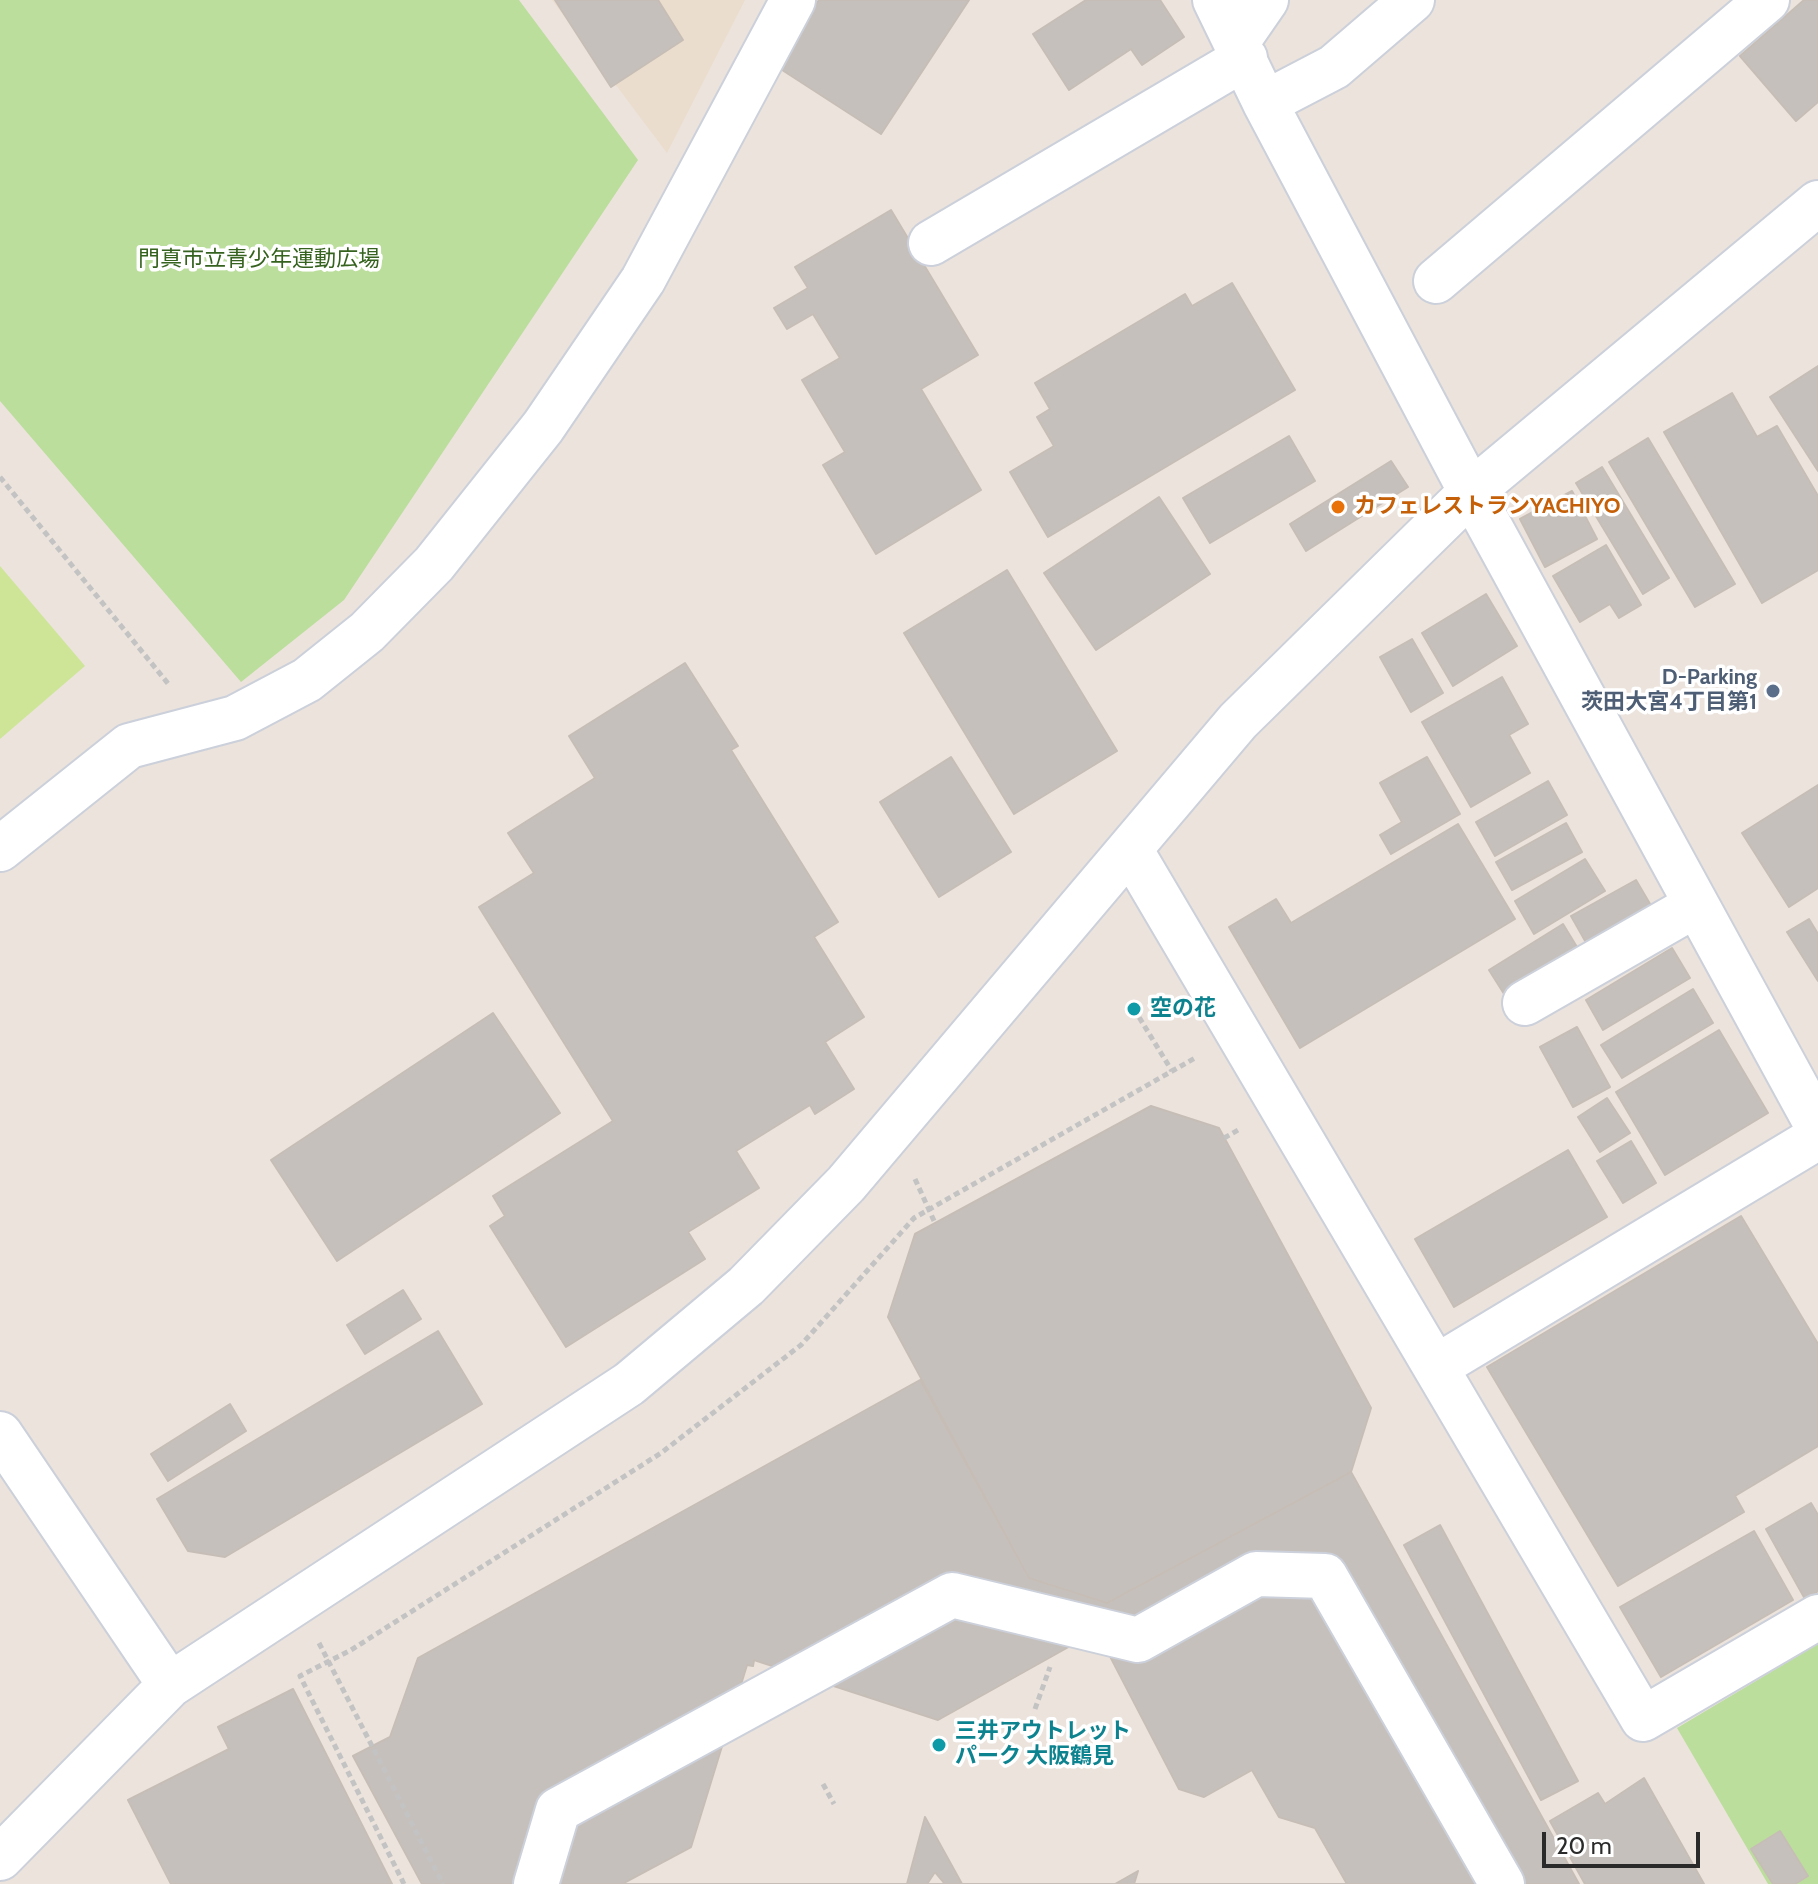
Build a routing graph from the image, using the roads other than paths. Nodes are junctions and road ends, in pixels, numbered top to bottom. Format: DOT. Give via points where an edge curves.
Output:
graph roads {
  1 [pos="793,0"];
  2 [pos="1215,0"];
  3 [pos="1266,0"];
  4 [pos="1412,0"];
  5 [pos="1767,0"];
  6 [pos="1241,50"];
  7 [pos="1265,103"];
  8 [pos="1818,203"];
  9 [pos="931,243"];
  10 [pos="1436,281"];
  11 [pos="1471,492"];
  12 [pos="0,849"];
  13 [pos="1131,851"];
  14 [pos="1696,905"];
  15 [pos="1525,1003"];
  16 [pos="1806,1072"];
  17 [pos="1818,1127"];
  18 [pos="1818,1137"];
  19 [pos="1436,1367"];
  20 [pos="0,1434"];
  21 [pos="1818,1617"];
  22 [pos="170,1685"];
  23 [pos="0,1858"];
  24 [pos="536,1884"];
  25 [pos="1502,1884"];
  1 -- 12 [label="street" via="643,280 543,427 434,564 367,632 307,680 235,718 129,746"];
  2 -- 6 [label="street"];
  3 -- 6 [label="street"];
  4 -- 7 [label="street" via="1334,67"];
  5 -- 10 [label="street"];
  6 -- 7 [label="street"];
  6 -- 9 [label="street"];
  7 -- 11 [label="street"];
  8 -- 11 [label="street"];
  11 -- 13 [label="street" via="1238,721"];
  11 -- 14 [label="street"];
  13 -- 19 [label="street"];
  13 -- 22 [label="street" via="846,1184 746,1286 629,1384"];
  14 -- 15 [label="street"];
  14 -- 16 [label="street"];
  16 -- 17 [label="street"];
  18 -- 19 [label="street"];
  19 -- 21 [label="street" via="1643,1719"];
  20 -- 22 [label="street"];
  22 -- 23 [label="street"];
  24 -- 25 [label="street" via="558,1810 952,1595 1138,1640 1256,1574 1325,1576"];
}
